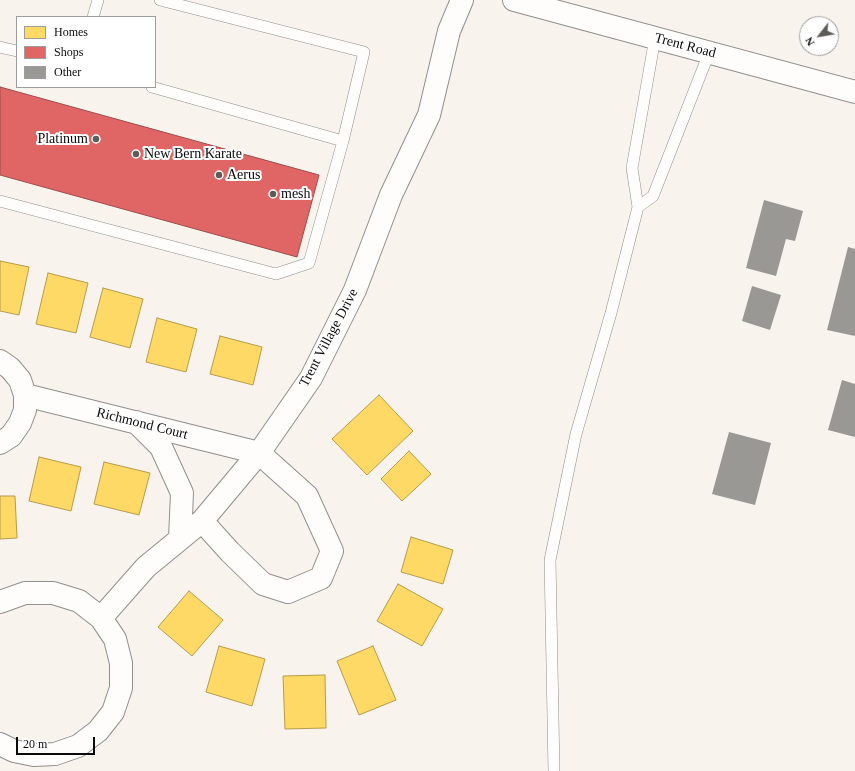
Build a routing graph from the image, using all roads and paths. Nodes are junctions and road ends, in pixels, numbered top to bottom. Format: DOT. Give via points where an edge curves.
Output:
graph roads {
  1 [pos="98,0"];
  2 [pos="160,0"];
  3 [pos="462,0"];
  4 [pos="514,0"];
  5 [pos="93,16"];
  6 [pos="655,38"];
  7 [pos="0,46"];
  8 [pos="16,51"];
  9 [pos="709,53"];
  10 [pos="156,88"];
  11 [pos="855,92"];
  12 [pos="343,141"];
  13 [pos="0,201"];
  14 [pos="638,207"];
  15 [pos="0,361"];
  16 [pos="25,395"];
  17 [pos="136,422"];
  18 [pos="0,443"];
  19 [pos="259,453"];
  20 [pos="202,521"];
  21 [pos="180,538"];
  22 [pos="0,602"];
  23 [pos="101,618"];
  24 [pos="0,744"];
  25 [pos="57,763"];
  26 [pos="554,771"];
  1 -- 5 [label="lane"];
  2 -- 12 [label="lane" via="364,52"];
  3 -- 19 [label="street, Trent Village Drive" via="449,31 429,115 391,195 356,290 311,378"];
  4 -- 6 [label="street, Trent Road"];
  6 -- 9 [label="street, Trent Road"];
  6 -- 14 [label="lane" via="632,168"];
  7 -- 8 [label="lane"];
  9 -- 11 [label="street, Trent Road"];
  9 -- 14 [label="lane" via="652,196"];
  10 -- 12 [label="lane"];
  12 -- 13 [label="lane" via="309,263 276,274"];
  14 -- 26 [label="lane" via="576,434 550,560"];
  15 -- 16 [label="street" via="20,380"];
  16 -- 17 [label="street, Richmond Court"];
  16 -- 18 [label="street" via="25,410 20,423 11,436"];
  17 -- 19 [label="street, Richmond Court"];
  17 -- 21 [label="street" via="161,447 182,493"];
  19 -- 20 [label="street, Trent Village Drive"];
  19 -- 20 [label="street" via="307,496 332,551 321,578 288,592 263,584"];
  20 -- 21 [label="street, Trent Village Drive"];
  21 -- 23 [label="street, Trent Village Drive" via="146,566"];
  22 -- 23 [label="street" via="25,593 53,592 79,601"];
  23 -- 25 [label="street" via="115,639 121,663 121,688 113,712 98,731"];
  24 -- 25 [label="street" via="14,751"];
}
